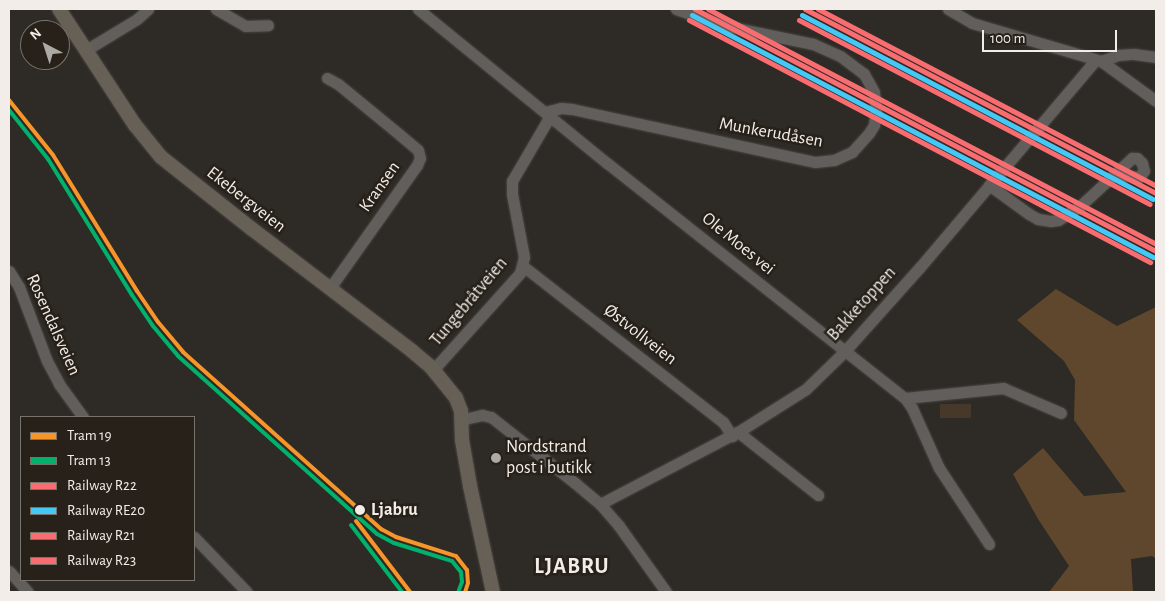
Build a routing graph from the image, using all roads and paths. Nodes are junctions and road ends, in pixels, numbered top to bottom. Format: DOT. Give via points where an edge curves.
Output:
graph roads {
  1 [pos="59,9"];
  2 [pos="148,9"];
  3 [pos="216,9"];
  4 [pos="418,9"];
  5 [pos="676,9"];
  6 [pos="948,9"];
  7 [pos="268,25"];
  8 [pos="86,50"];
  9 [pos="1156,57"];
  10 [pos="1098,61"];
  11 [pos="327,78"];
  12 [pos="1156,101"];
  13 [pos="547,114"];
  14 [pos="1114,175"];
  15 [pos="989,185"];
  16 [pos="523,266"];
  17 [pos="9,271"];
  18 [pos="330,288"];
  19 [pos="844,352"];
  20 [pos="434,370"];
  21 [pos="905,398"];
  22 [pos="1060,413"];
  23 [pos="82,416"];
  24 [pos="460,420"];
  25 [pos="735,434"];
  26 [pos="818,495"];
  27 [pos="600,504"];
  28 [pos="195,538"];
  29 [pos="989,544"];
  30 [pos="9,571"];
  31 [pos="239,590"];
  32 [pos="28,592"];
  33 [pos="493,592"];
  34 [pos="666,592"];
  1 -- 8 [label="main road, Ekebergveien"];
  2 -- 8 [label="street"];
  3 -- 7 [label="street" via="245,26"];
  4 -- 13 [label="street, Ole Moes vei"];
  5 -- 13 [label="street, Munkerudåsen" via="726,26 813,44 837,54 864,74 874,92 876,109 870,133 852,152 834,160 815,162 572,109 561,108"];
  6 -- 10 [label="street" via="972,23"];
  8 -- 18 [label="main road, Ekebergveien" via="135,125 161,157"];
  9 -- 10 [label="street" via="1118,55"];
  10 -- 12 [label="street"];
  10 -- 15 [label="street, Bakketoppen"];
  11 -- 18 [label="street, Kransen" via="418,150 420,158"];
  13 -- 16 [label="street, Tungebråtveien" via="512,181"];
  13 -- 19 [label="street, Ole Moes vei"];
  14 -- 15 [label="street" via="1080,206 1051,221 1029,214"];
  15 -- 19 [label="street, Bakketoppen"];
  16 -- 20 [label="street, Tungebråtveien"];
  16 -- 25 [label="street, Østvollveien"];
  17 -- 23 [label="street, Rosendalsveien" via="19,287 47,361"];
  18 -- 20 [label="main road, Ekebergveien"];
  19 -- 21 [label="street, Ole Moes vei"];
  19 -- 25 [label="street, Bakketoppen" via="806,389"];
  20 -- 24 [label="main road, Ekebergveien"];
  21 -- 22 [label="street" via="1003,388"];
  21 -- 29 [label="street, Ole Moes vei" via="939,468"];
  24 -- 27 [label="street" via="482,415 491,417"];
  24 -- 33 [label="main road, Ekebergveien" via="470,486"];
  25 -- 26 [label="street, Østvollveien"];
  25 -- 27 [label="street, Bakketoppen"];
  27 -- 34 [label="street"];
  28 -- 31 [label="street"];
  30 -- 32 [label="street"];
}
